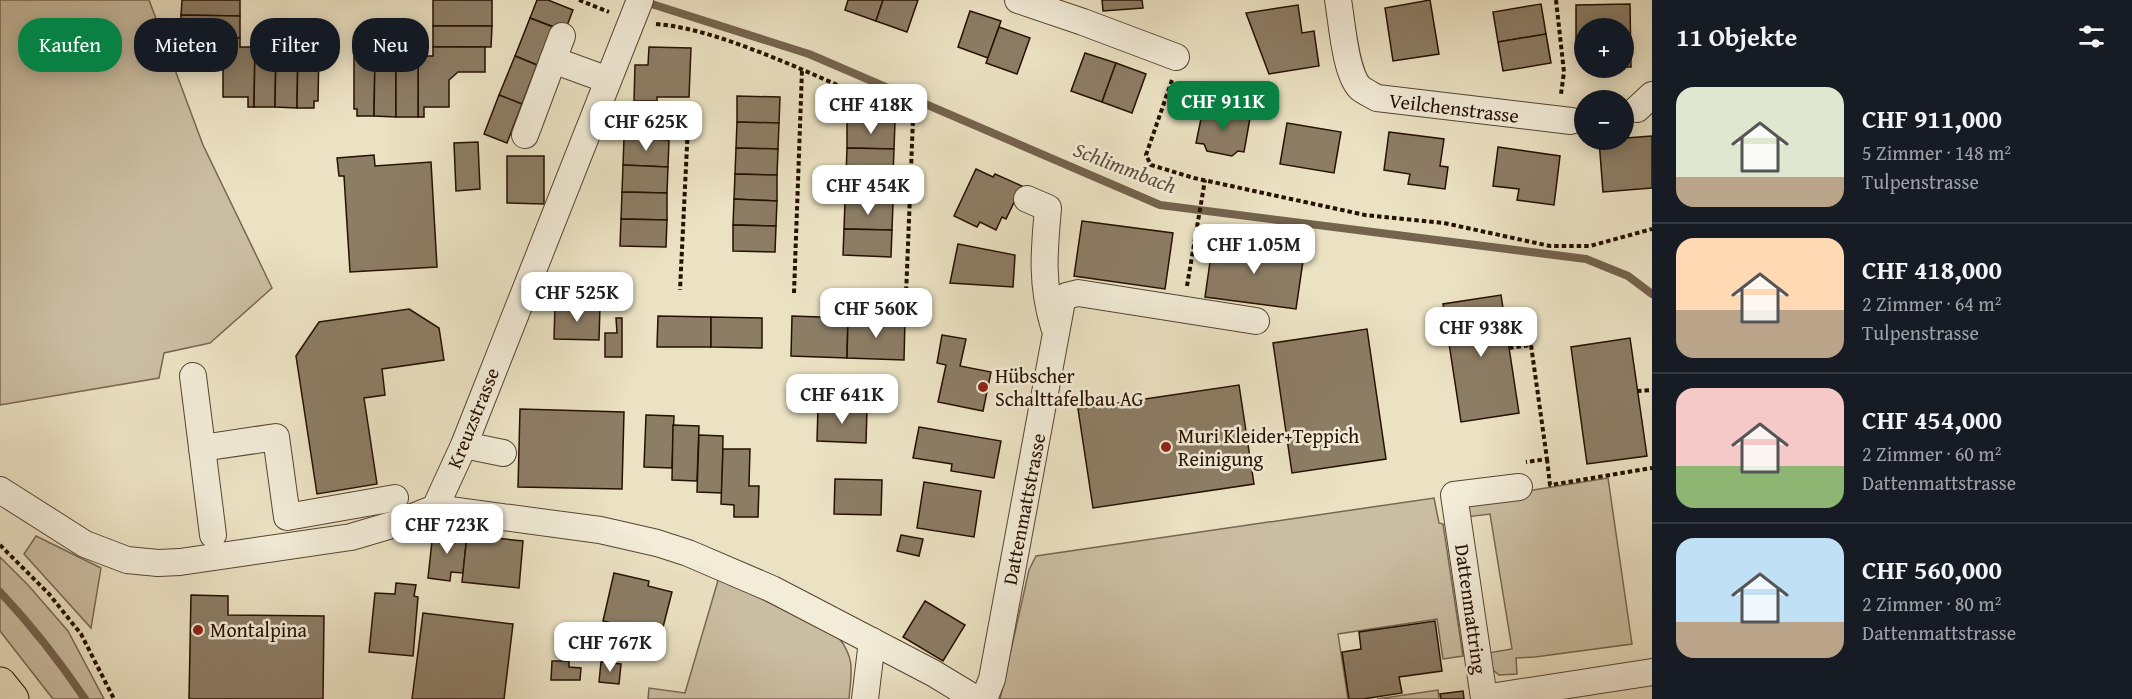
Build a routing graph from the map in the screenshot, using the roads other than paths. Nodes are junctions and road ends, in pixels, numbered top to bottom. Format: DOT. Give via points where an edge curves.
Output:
graph roads {
  1 [pos="1338,0"];
  2 [pos="1027,2"];
  3 [pos="629,12"];
  4 [pos="562,36"];
  5 [pos="1176,57"];
  6 [pos="553,60"];
  7 [pos="608,80"];
  8 [pos="1564,121"];
  9 [pos="525,135"];
  10 [pos="1027,199"];
  11 [pos="1256,321"];
  12 [pos="1057,336"];
  13 [pos="193,376"];
  14 [pos="464,445"];
  15 [pos="202,447"];
  16 [pos="503,453"];
  17 [pos="1519,487"];
  18 [pos="0,490"];
  19 [pos="395,498"];
  20 [pos="435,508"];
  21 [pos="321,512"];
  22 [pos="213,535"];
  23 [pos="325,540"];
  24 [pos="872,641"];
  25 [pos="1652,672"];
  26 [pos="0,684"];
  27 [pos="12,699"];
  28 [pos="865,699"];
  29 [pos="976,699"];
  30 [pos="984,699"];
  1 -- 8 [label="street, Veilchenstrasse" via="1349,65 1361,89 1377,98"];
  2 -- 5 [label="street"];
  3 -- 7 [label="street, Kreuzstrasse"];
  4 -- 6 [label="street"];
  6 -- 7 [label="street"];
  6 -- 9 [label="street"];
  7 -- 14 [label="street, Kreuzstrasse"];
  10 -- 12 [label="street" via="1048,208 1044,282"];
  11 -- 12 [label="street, Dattenmattstrasse" via="1078,292 1062,301"];
  12 -- 30 [label="street, Dattenmattstrasse" via="992,679"];
  13 -- 15 [label="street"];
  14 -- 16 [label="street"];
  14 -- 20 [label="street, Kreuzstrasse"];
  15 -- 21 [label="street" via="276,437 287,517"];
  15 -- 22 [label="street"];
  17 -- 25 [label="street, Dattenmattring" via="1454,495 1484,698"];
  18 -- 23 [label="street" via="85,543 127,560 180,562"];
  19 -- 21 [label="street"];
  20 -- 23 [label="street" via="351,537"];
  20 -- 24 [label="street" via="600,530 657,543 723,567"];
  21 -- 23 [label="street"];
  24 -- 28 [label="street"];
  24 -- 29 [label="street"];
  26 -- 27 [label="main road"];
}
